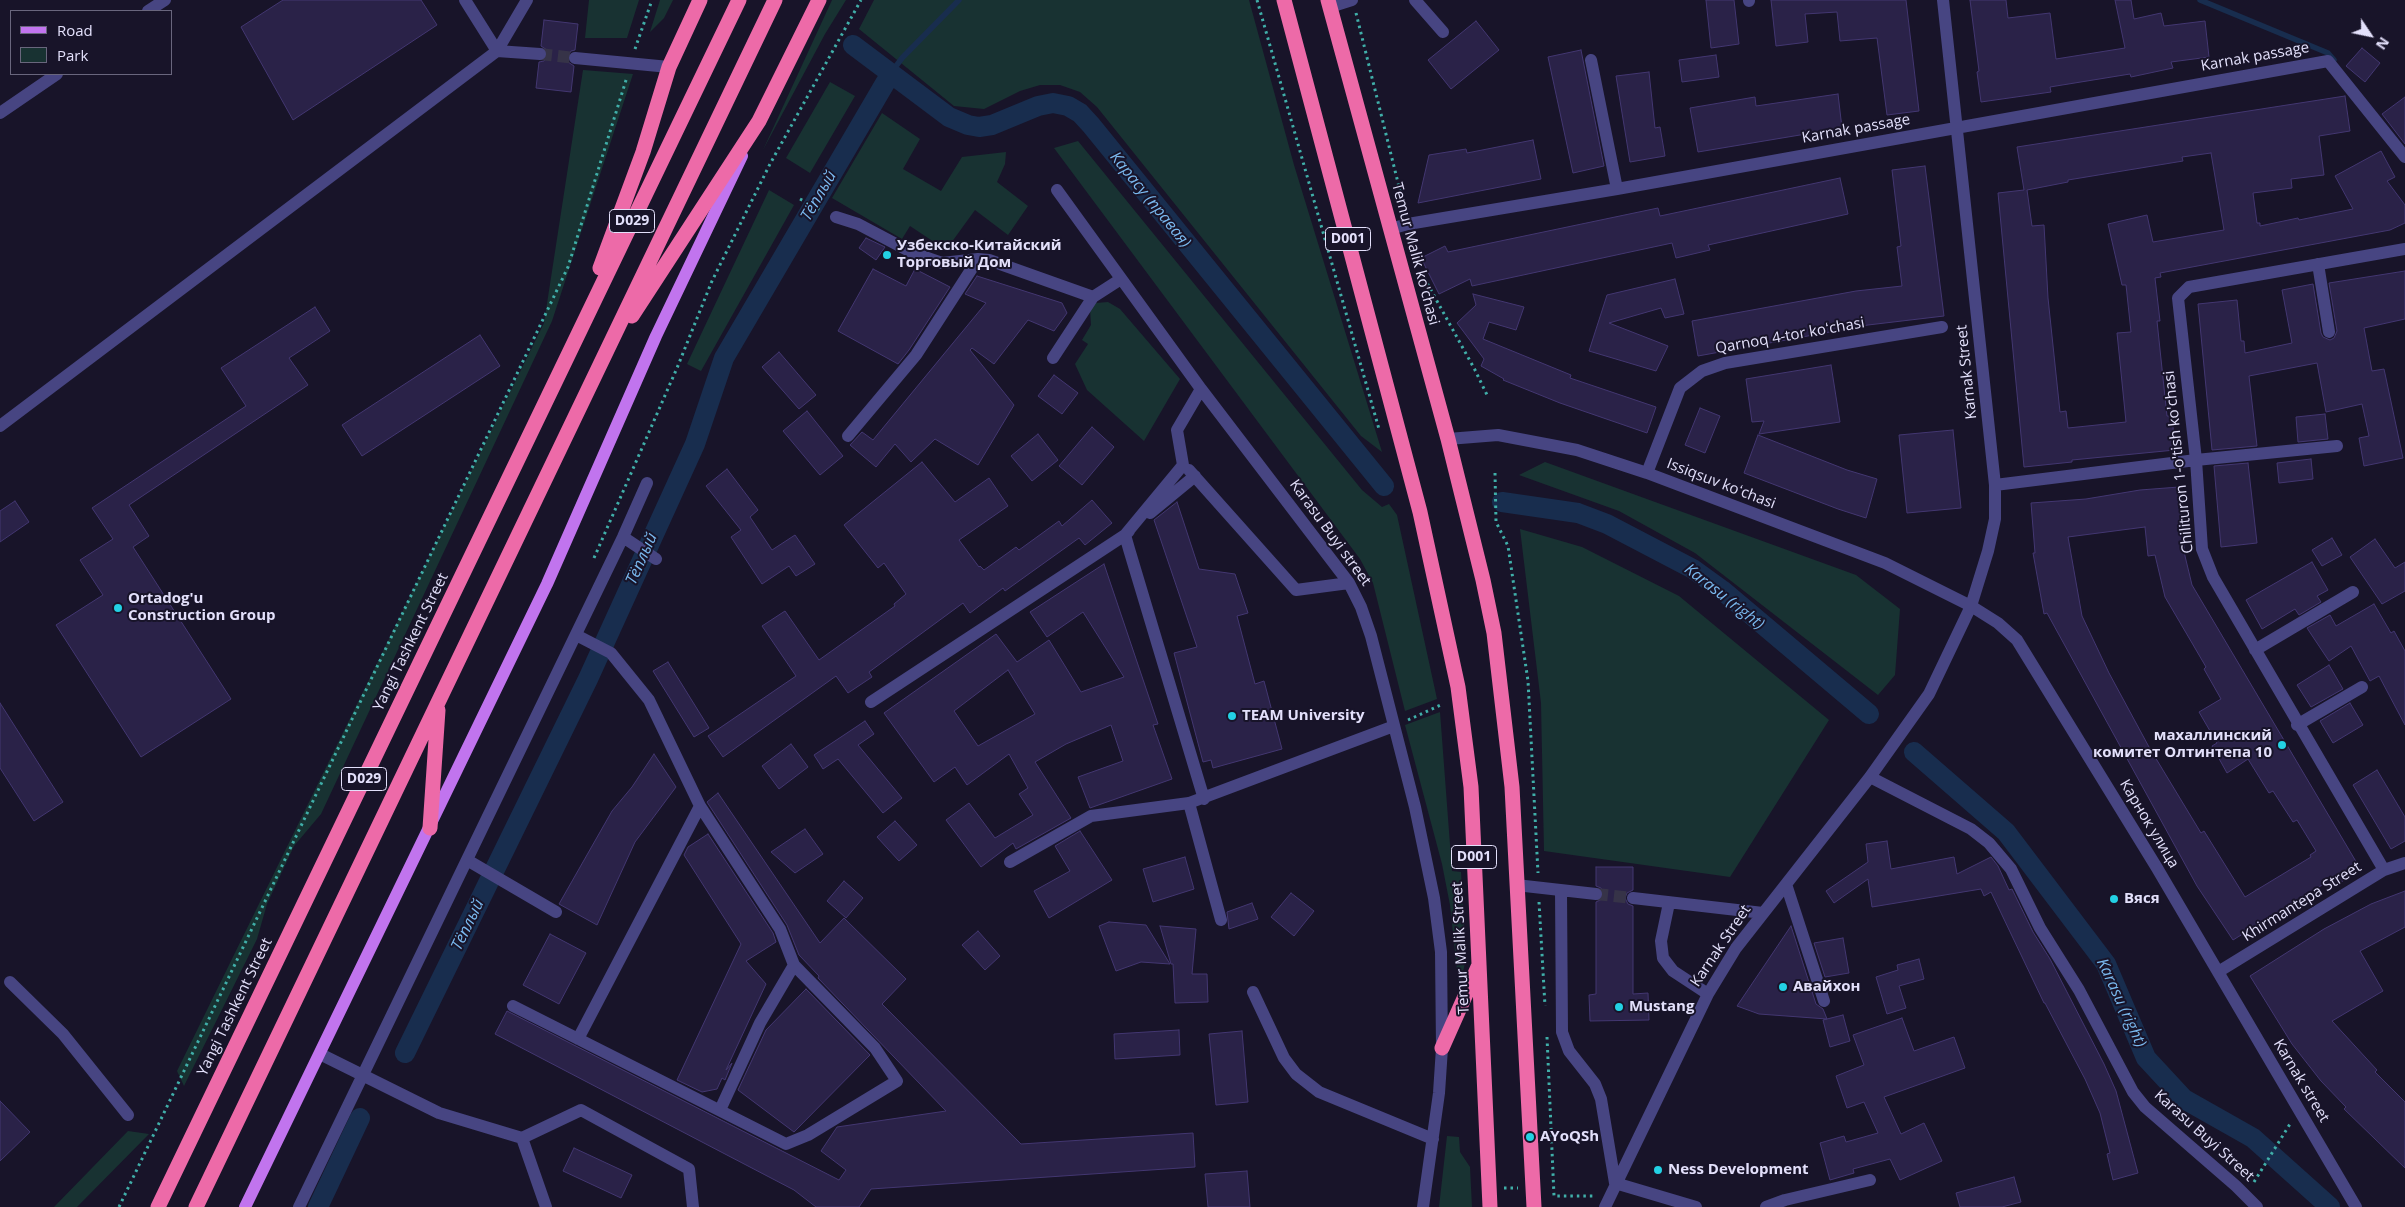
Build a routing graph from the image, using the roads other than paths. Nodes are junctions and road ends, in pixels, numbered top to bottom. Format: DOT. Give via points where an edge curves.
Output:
graph roads {
  1 [pos="165,0"];
  2 [pos="465,0"];
  3 [pos="527,0"];
  4 [pos="700,0"];
  5 [pos="738,0"];
  6 [pos="775,0"];
  7 [pos="819,0"];
  8 [pos="1284,0"];
  9 [pos="1414,0"];
  10 [pos="1943,0"];
  11 [pos="1329,4"];
  12 [pos="1354,5"];
  13 [pos="150,10"];
  14 [pos="1443,32"];
  15 [pos="498,51"];
  16 [pos="540,54"];
  17 [pos="574,58"];
  18 [pos="1591,60"];
  19 [pos="669,67"];
  20 [pos="56,75"];
  21 [pos="0,113"];
  22 [pos="759,121"];
  23 [pos="1958,127"];
  24 [pos="2405,157"];
  25 [pos="1617,189"];
  26 [pos="1057,190"];
  27 [pos="836,217"];
  28 [pos="1390,229"];
  29 [pos="2405,249"];
  30 [pos="978,259"];
  31 [pos="2318,264"];
  32 [pos="1121,279"];
  33 [pos="1093,297"];
  34 [pos="1942,327"];
  35 [pos="2329,332"];
  36 [pos="570,351"];
  37 [pos="1053,358"];
  38 [pos="600,365"];
  39 [pos="1201,389"];
  40 [pos="0,426"];
  41 [pos="848,436"];
  42 [pos="1448,439"];
  43 [pos="2337,446"];
  44 [pos="2196,460"];
  45 [pos="1183,465"];
  46 [pos="1647,473"];
  47 [pos="1195,476"];
  48 [pos="647,483"];
  49 [pos="1995,485"];
  50 [pos="1125,534"];
  51 [pos="623,538"];
  52 [pos="656,559"];
  53 [pos="1349,583"];
  54 [pos="2353,592"];
  55 [pos="1971,606"];
  56 [pos="582,637"];
  57 [pos="2255,650"];
  58 [pos="2362,687"];
  59 [pos="439,700"];
  60 [pos="871,702"];
  61 [pos="2297,725"];
  62 [pos="1394,726"];
  63 [pos="1870,777"];
  64 [pos="1204,798"];
  65 [pos="1189,803"];
  66 [pos="700,806"];
  67 [pos="430,828"];
  68 [pos="1010,862"];
  69 [pos="472,863"];
  70 [pos="2405,863"];
  71 [pos="2384,870"];
  72 [pos="1786,884"];
  73 [pos="1516,885"];
  74 [pos="1561,891"];
  75 [pos="1596,894"];
  76 [pos="1633,898"];
  77 [pos="1669,903"];
  78 [pos="556,912"];
  79 [pos="1763,913"];
  80 [pos="1221,920"];
  81 [pos="1480,964"];
  82 [pos="794,965"];
  83 [pos="2218,972"];
  84 [pos="10,982"];
  85 [pos="1253,992"];
  86 [pos="1708,994"];
  87 [pos="1824,1001"];
  88 [pos="513,1006"];
  89 [pos="578,1039"];
  90 [pos="1442,1048"];
  91 [pos="320,1054"];
  92 [pos="364,1076"];
  93 [pos="720,1110"];
  94 [pos="128,1115"];
  95 [pos="522,1138"];
  96 [pos="1433,1139"];
  97 [pos="1870,1180"];
  98 [pos="1615,1183"];
  99 [pos="1606,1205"];
  100 [pos="158,1207"];
  101 [pos="196,1207"];
  102 [pos="245,1207"];
  103 [pos="300,1207"];
  104 [pos="546,1207"];
  105 [pos="693,1207"];
  106 [pos="1423,1207"];
  107 [pos="1490,1207"];
  108 [pos="1534,1207"];
  109 [pos="1696,1207"];
  110 [pos="1766,1207"];
  111 [pos="2257,1207"];
  112 [pos="2356,1207"];
  1 -- 13 [label="street"];
  2 -- 15 [label="street"];
  3 -- 15 [label="street"];
  4 -- 19 [label="highway"];
  5 -- 36 [label="highway, Yangi Tashkent Street / D029"];
  6 -- 38 [label="highway, D029"];
  7 -- 22 [label="highway"];
  8 -- 81 [label="highway, Temur Malik Street / D001" via="1420,512 1447,630 1471,787"];
  9 -- 14 [label="street"];
  10 -- 23 [label="street, Karnak Street"];
  11 -- 12 [label="street"];
  11 -- 28 [label="highway, Temur Malik ko'chasi / D001"];
  15 -- 16 [label="street"];
  15 -- 40 [label="street"];
  17 -- 19 [label="street"];
  18 -- 25 [label="street"];
  19 -- 36 [label="highway" via="643,152"];
  20 -- 21 [label="street"];
  22 -- 38 [label="highway"];
  22 -- 67 [label="main road" via="656,336 547,584"];
  23 -- 24 [label="street, Karnak passage" via="2328,61"];
  23 -- 25 [label="street, Karnak passage"];
  23 -- 49 [label="street, Karnak Street"];
  25 -- 28 [label="street, Karnak passage"];
  26 -- 32 [label="street, Karasu Buyi street"];
  27 -- 30 [label="street" via="942,263"];
  28 -- 42 [label="highway, Temur Malik ko'chasi / D001"];
  29 -- 31 [label="street, Chilituron 1-o'tish ko'chasi"];
  30 -- 33 [label="street" via="990,260"];
  30 -- 41 [label="street" via="916,355"];
  31 -- 35 [label="street"];
  31 -- 44 [label="street, Chilituron 1-o'tish ko'chasi" via="2189,287 2178,298"];
  32 -- 33 [label="street"];
  32 -- 39 [label="street, Karasu Buyi street"];
  33 -- 37 [label="street"];
  34 -- 46 [label="street, Qarnoq 4-tor koʻchasi" via="1726,363 1702,371 1680,388"];
  36 -- 100 [label="highway, Yangi Tashkent Street / D029"];
  38 -- 59 [label="highway, D029"];
  39 -- 45 [label="street" via="1177,430"];
  39 -- 53 [label="street, Karasu Buyi street"];
  42 -- 46 [label="street, Issiqsuv koʻchasi" via="1498,435 1577,450"];
  42 -- 73 [label="highway, Temur Malik ko'chasi / D001" via="1494,633 1512,788"];
  43 -- 44 [label="street"];
  44 -- 49 [label="street"];
  44 -- 57 [label="street, Chilituron 1-o'tish ko'chasi" via="2202,549 2212,577"];
  45 -- 47 [label="street"];
  45 -- 50 [label="street"];
  46 -- 55 [label="street, Issiqsuv koʻchasi" via="1885,564"];
  47 -- 50 [label="street"];
  47 -- 53 [label="street" via="1296,590"];
  48 -- 51 [label="street"];
  49 -- 55 [label="street, Karnak Street" via="1995,519"];
  50 -- 60 [label="street"];
  50 -- 64 [label="street"];
  51 -- 52 [label="street"];
  51 -- 56 [label="street"];
  53 -- 62 [label="street, Karasu Buyi street" via="1371,636"];
  54 -- 57 [label="street"];
  55 -- 63 [label="street, Karnak Street" via="1945,664 1910,723"];
  55 -- 83 [label="street, Карнок улица" via="2017,640"];
  56 -- 66 [label="street" via="611,653 649,700"];
  56 -- 69 [label="street"];
  57 -- 61 [label="street, Chilituron 1-o'tish ko'chasi"];
  58 -- 61 [label="street"];
  59 -- 67 [label="highway"];
  59 -- 101 [label="highway, D029"];
  61 -- 71 [label="street, Chilituron 1-o'tish ko'chasi"];
  62 -- 64 [label="street"];
  62 -- 90 [label="street, Karasu Buyi street" via="1434,898 1441,952"];
  63 -- 72 [label="street, Karnak Street"];
  63 -- 111 [label="street, Karasu Buyi Street" via="1971,829 1989,843 2011,869 2040,928 2079,990 2133,1092 2145,1107"];
  64 -- 65 [label="street"];
  65 -- 68 [label="street" via="1091,816"];
  65 -- 80 [label="street"];
  66 -- 82 [label="street" via="780,929"];
  66 -- 89 [label="street"];
  67 -- 91 [label="main road"];
  69 -- 78 [label="street"];
  69 -- 92 [label="street"];
  70 -- 71 [label="street, Khirmantepa Street"];
  71 -- 83 [label="street, Khirmantepa Street"];
  72 -- 79 [label="street, Karnak Street"];
  72 -- 87 [label="street"];
  73 -- 74 [label="street"];
  73 -- 108 [label="highway, D001"];
  74 -- 75 [label="street"];
  74 -- 98 [label="street" via="1562,1032 1569,1051 1601,1099"];
  76 -- 77 [label="street"];
  77 -- 79 [label="street"];
  77 -- 86 [label="street" via="1661,941 1663,958 1673,971"];
  79 -- 86 [label="street, Karnak Street" via="1736,948"];
  81 -- 90 [label="highway"];
  81 -- 107 [label="highway, Temur Malik Street / D001"];
  82 -- 93 [label="street" via="760,1023"];
  82 -- 93 [label="street" via="875,1048 896,1081 808,1135 786,1144"];
  83 -- 112 [label="street, Karnak street"];
  84 -- 94 [label="street" via="63,1034"];
  85 -- 96 [label="street" via="1284,1058 1296,1074 1319,1092"];
  86 -- 98 [label="street, Karnak Street"];
  88 -- 89 [label="street"];
  89 -- 93 [label="street"];
  90 -- 96 [label="street, Karasu Buyi street"];
  91 -- 92 [label="street"];
  91 -- 102 [label="main road"];
  92 -- 95 [label="street" via="439,1112"];
  92 -- 103 [label="street"];
  95 -- 104 [label="street"];
  95 -- 105 [label="street" via="581,1110 690,1169"];
  96 -- 106 [label="street, Karasu Buyi street"];
  97 -- 110 [label="street"];
  98 -- 99 [label="street, Karnak Street"];
  98 -- 109 [label="street"];
}
